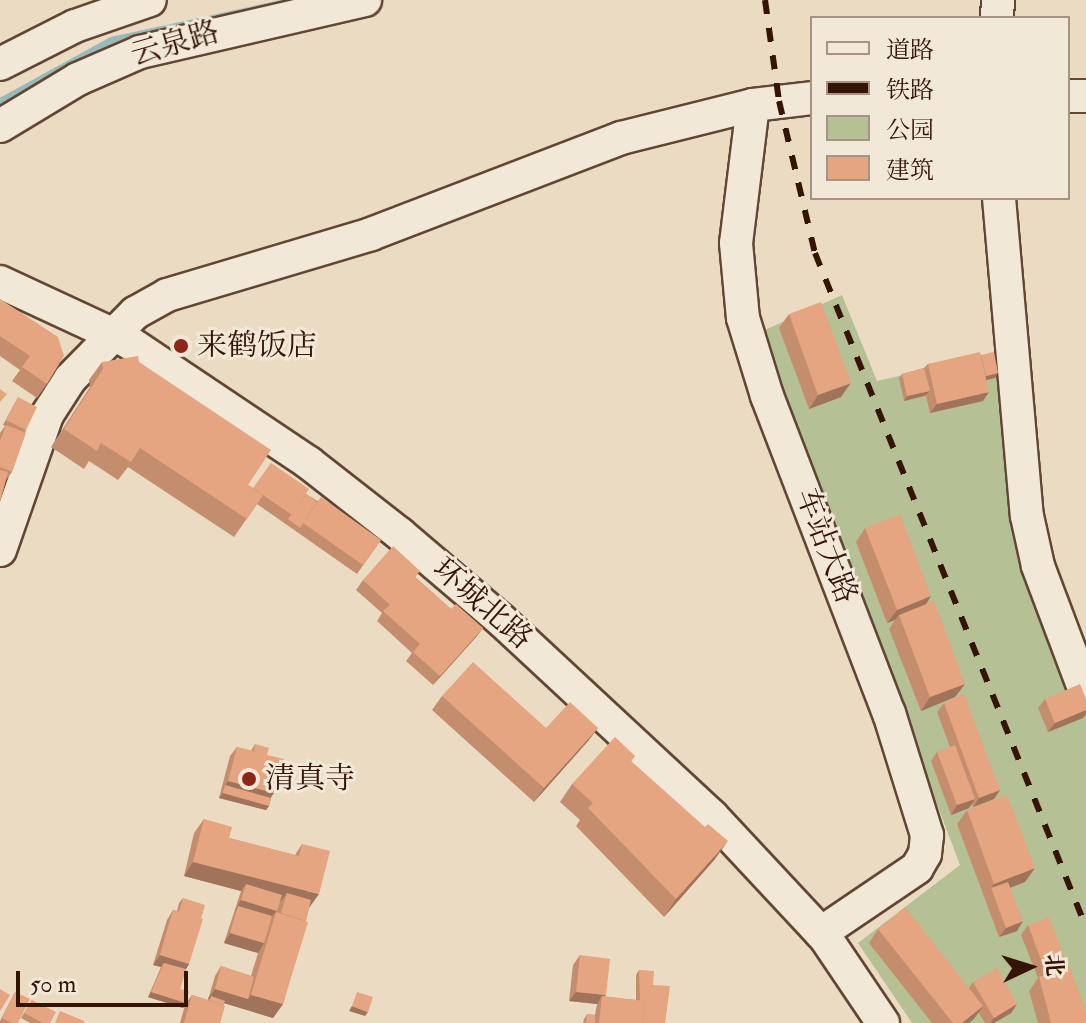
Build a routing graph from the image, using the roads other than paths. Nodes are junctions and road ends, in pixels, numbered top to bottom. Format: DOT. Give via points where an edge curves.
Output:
graph roads {
  1 [pos="150,0"];
  2 [pos="365,0"];
  3 [pos="0,64"];
  4 [pos="810,98"];
  5 [pos="753,105"];
  6 [pos="0,126"];
  7 [pos="999,200"];
  8 [pos="0,282"];
  9 [pos="113,334"];
  10 [pos="0,550"];
  11 [pos="1086,694"];
  12 [pos="821,933"];
  13 [pos="883,1023"];
  1 -- 3 [label="street" via="75,26"];
  2 -- 6 [label="street, 云泉路" via="140,52 78,79"];
  4 -- 5 [label="street"];
  5 -- 9 [label="street" via="621,138 371,234 167,295 135,313"];
  5 -- 12 [label="street, 车站大路" via="736,243 743,318 767,396 889,713 927,835 917,868"];
  7 -- 11 [label="street" via="1027,516 1038,566"];
  8 -- 9 [label="street, 环城北路"];
  9 -- 10 [label="street" via="70,379 47,415"];
  9 -- 12 [label="street, 环城北路" via="250,420 411,543 604,713 712,816"];
  12 -- 13 [label="street, 环城北路"];
}
